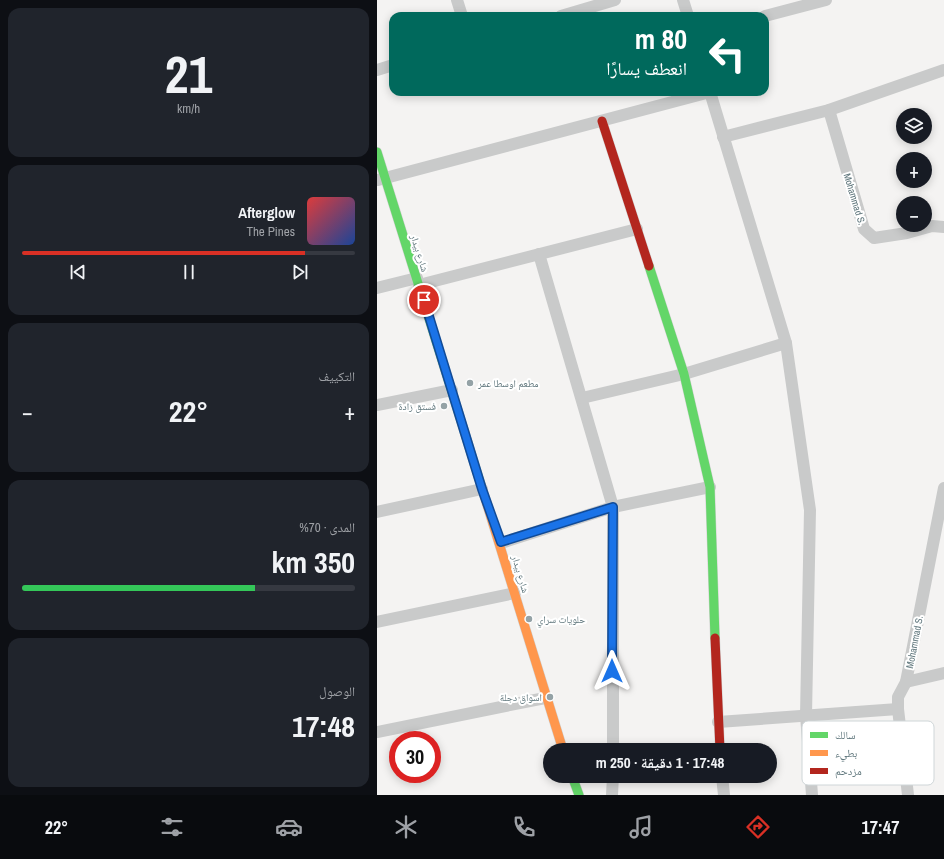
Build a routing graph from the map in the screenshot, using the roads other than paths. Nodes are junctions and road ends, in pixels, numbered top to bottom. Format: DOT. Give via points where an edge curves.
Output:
graph roads {
  1 [pos="457,0"];
  2 [pos="615,0"];
  3 [pos="683,0"];
  4 [pos="826,0"];
  5 [pos="802,3"];
  6 [pos="461,12"];
  7 [pos="574,12"];
  8 [pos="687,12"];
  9 [pos="769,15"];
  10 [pos="389,66"];
  11 [pos="377,70"];
  12 [pos="944,70"];
  13 [pos="695,96"];
  14 [pos="711,96"];
  15 [pos="829,110"];
  16 [pos="602,121"];
  17 [pos="723,137"];
  18 [pos="377,152"];
  19 [pos="381,180"];
  20 [pos="944,227"];
  21 [pos="637,229"];
  22 [pos="539,254"];
  23 [pos="418,282"];
  24 [pos="377,288"];
  25 [pos="786,343"];
  26 [pos="684,374"];
  27 [pos="452,390"];
  28 [pos="582,398"];
  29 [pos="377,405"];
  30 [pos="710,487"];
  31 [pos="944,488"];
  32 [pos="482,489"];
  33 [pos="613,507"];
  34 [pos="377,512"];
  35 [pos="940,532"];
  36 [pos="501,542"];
  37 [pos="515,593"];
  38 [pos="377,622"];
  39 [pos="944,673"];
  40 [pos="907,682"];
  41 [pos="545,698"];
  42 [pos="898,709"];
  43 [pos="806,715"];
  44 [pos="806,721"];
  45 [pos="899,721"];
  46 [pos="717,722"];
  47 [pos="377,732"];
  48 [pos="561,743"];
  49 [pos="613,743"];
  50 [pos="719,743"];
  51 [pos="575,783"];
  52 [pos="613,783"];
  53 [pos="723,783"];
  54 [pos="811,785"];
  55 [pos="907,785"];
  56 [pos="579,795"];
  57 [pos="612,795"];
  58 [pos="724,795"];
  59 [pos="812,795"];
  60 [pos="908,795"];
  1 -- 6 [label="street"];
  2 -- 7 [label="street"];
  3 -- 8 [label="street"];
  4 -- 5 [label="street"];
  5 -- 9 [label="street"];
  10 -- 11 [label="street"];
  12 -- 15 [label="street"];
  13 -- 16 [label="street"];
  14 -- 17 [label="street"];
  15 -- 17 [label="street"];
  15 -- 20 [label="street, Mohammad S." via="864,229 874,238 932,226"];
  16 -- 19 [label="street"];
  16 -- 21 [label="main road"];
  17 -- 25 [label="street"];
  18 -- 19 [label="main road, شارع بيدار"];
  19 -- 23 [label="main road, شارع بيدار"];
  21 -- 22 [label="street"];
  21 -- 26 [label="main road"];
  22 -- 23 [label="street"];
  22 -- 28 [label="street"];
  23 -- 24 [label="street"];
  23 -- 27 [label="main road, شارع بيدار"];
  25 -- 26 [label="street"];
  25 -- 43 [label="street" via="811,510"];
  26 -- 28 [label="street"];
  26 -- 30 [label="main road"];
  27 -- 29 [label="street"];
  27 -- 32 [label="main road, شارع بيدار"];
  28 -- 33 [label="street"];
  30 -- 33 [label="street"];
  30 -- 46 [label="main road"];
  31 -- 35 [label="street, Mohammad S."];
  32 -- 34 [label="street"];
  32 -- 36 [label="main road, شارع بيدار"];
  33 -- 36 [label="street"];
  33 -- 49 [label="street"];
  35 -- 40 [label="street, Mohammad S."];
  36 -- 37 [label="main road, شارع بيدار"];
  37 -- 38 [label="street"];
  37 -- 41 [label="main road, شارع بيدار"];
  39 -- 40 [label="street"];
  40 -- 42 [label="street, Mohammad S." via="898,697"];
  41 -- 47 [label="street"];
  41 -- 48 [label="main road, شارع بيدار"];
  42 -- 43 [label="street"];
  42 -- 45 [label="street, Mohammad S."];
  43 -- 44 [label="street"];
  43 -- 46 [label="street"];
  46 -- 50 [label="main road"];
  51 -- 56 [label="main road"];
  52 -- 57 [label="street"];
  53 -- 58 [label="street"];
  54 -- 59 [label="street"];
  55 -- 60 [label="street, Mohammad S."];
}
